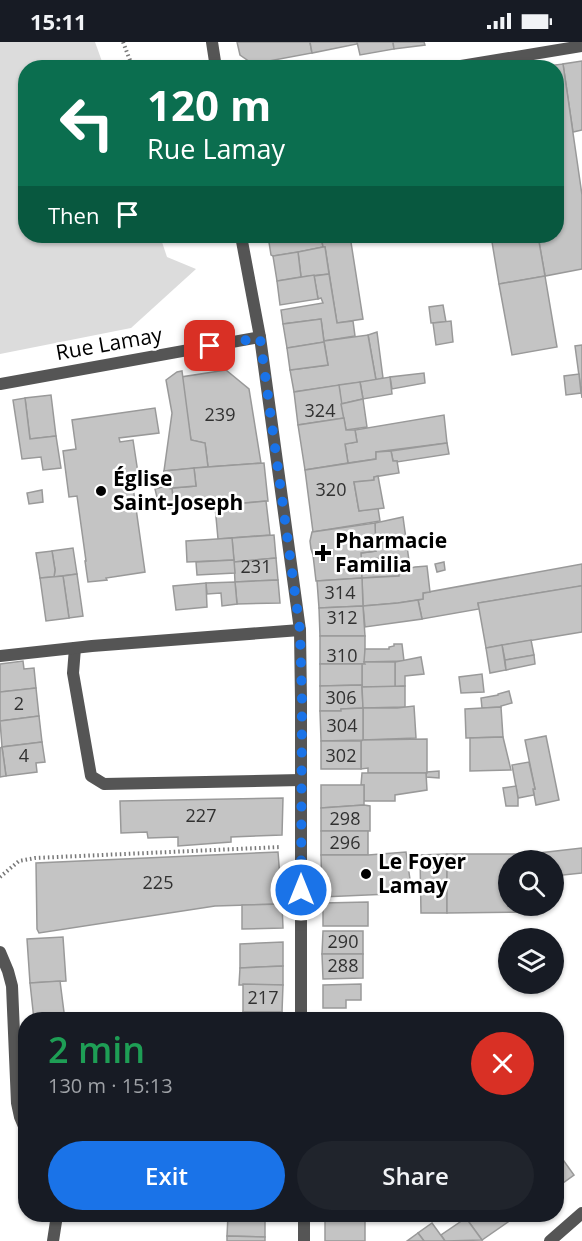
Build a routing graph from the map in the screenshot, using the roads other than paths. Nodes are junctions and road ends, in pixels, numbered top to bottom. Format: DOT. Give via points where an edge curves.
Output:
graph roads {
  1 [pos="212,42"];
  2 [pos="582,46"];
  3 [pos="215,60"];
  4 [pos="497,60"];
  5 [pos="242,243"];
  6 [pos="260,338"];
  7 [pos="0,384"];
  8 [pos="300,630"];
  9 [pos="75,648"];
  10 [pos="0,656"];
  11 [pos="301,780"];
  12 [pos="0,952"];
  13 [pos="302,1012"];
  14 [pos="18,1108"];
  15 [pos="582,1213"];
  16 [pos="56,1222"];
  17 [pos="304,1222"];
  18 [pos="52,1241"];
  19 [pos="304,1241"];
  20 [pos="550,1241"];
  1 -- 3 [label="street"];
  2 -- 4 [label="street"];
  5 -- 6 [label="street"];
  6 -- 7 [label="street, Rue Lamay"];
  6 -- 8 [label="street"];
  8 -- 9 [label="street"];
  8 -- 11 [label="street"];
  9 -- 10 [label="street"];
  9 -- 11 [label="street" via="73,673 91,776 104,784"];
  11 -- 13 [label="street"];
  12 -- 14 [label="street" via="12,986"];
  15 -- 20 [label="street"];
  16 -- 18 [label="street"];
  17 -- 19 [label="street"];
}
